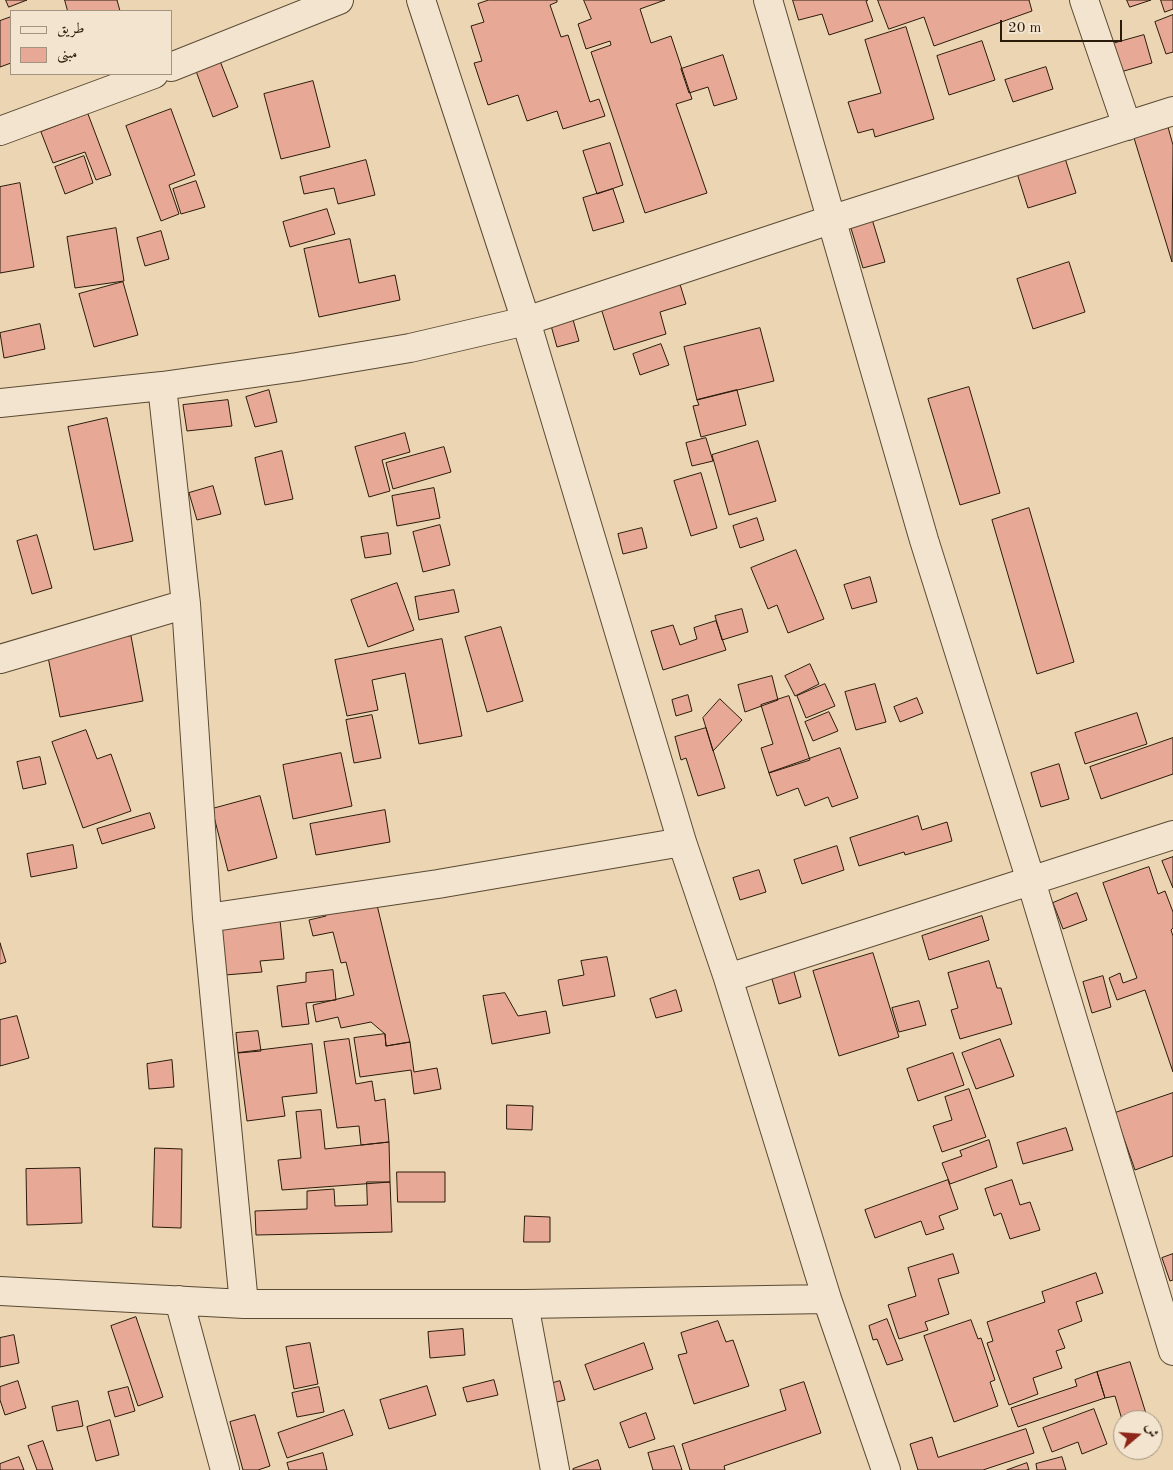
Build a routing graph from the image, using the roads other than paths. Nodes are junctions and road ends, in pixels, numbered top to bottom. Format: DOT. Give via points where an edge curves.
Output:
graph roads {
  1 [pos="338,0"];
  2 [pos="422,0"];
  3 [pos="768,0"];
  4 [pos="1084,0"];
  5 [pos="285,10"];
  6 [pos="172,66"];
  7 [pos="151,75"];
  8 [pos="1173,111"];
  9 [pos="1127,126"];
  10 [pos="0,131"];
  11 [pos="830,220"];
  12 [pos="526,321"];
  13 [pos="162,386"];
  14 [pos="0,403"];
  15 [pos="186,604"];
  16 [pos="0,658"];
  17 [pos="1173,835"];
  18 [pos="682,842"];
  19 [pos="1031,880"];
  20 [pos="207,918"];
  21 [pos="728,978"];
  22 [pos="0,1291"];
  23 [pos="827,1299"];
  24 [pos="179,1300"];
  25 [pos="244,1304"];
  26 [pos="524,1304"];
  27 [pos="1173,1351"];
  28 [pos="225,1470"];
  29 [pos="555,1470"];
  30 [pos="886,1470"];
  1 -- 5 [label="street"];
  2 -- 12 [label="street"];
  3 -- 11 [label="street"];
  4 -- 9 [label="street"];
  5 -- 6 [label="street"];
  7 -- 10 [label="street"];
  8 -- 9 [label="street"];
  9 -- 11 [label="street"];
  11 -- 12 [label="street"];
  11 -- 19 [label="street" via="924,540"];
  12 -- 13 [label="street" via="410,348"];
  12 -- 18 [label="street"];
  13 -- 14 [label="street"];
  13 -- 15 [label="street"];
  15 -- 16 [label="street"];
  15 -- 20 [label="street"];
  17 -- 19 [label="street"];
  18 -- 20 [label="street" via="438,884"];
  18 -- 21 [label="street"];
  19 -- 21 [label="street"];
  19 -- 27 [label="street"];
  20 -- 25 [label="street"];
  21 -- 23 [label="street"];
  22 -- 24 [label="street"];
  23 -- 26 [label="street"];
  23 -- 30 [label="street"];
  24 -- 25 [label="street"];
  24 -- 28 [label="street"];
  25 -- 26 [label="street"];
  26 -- 29 [label="street"];
}
